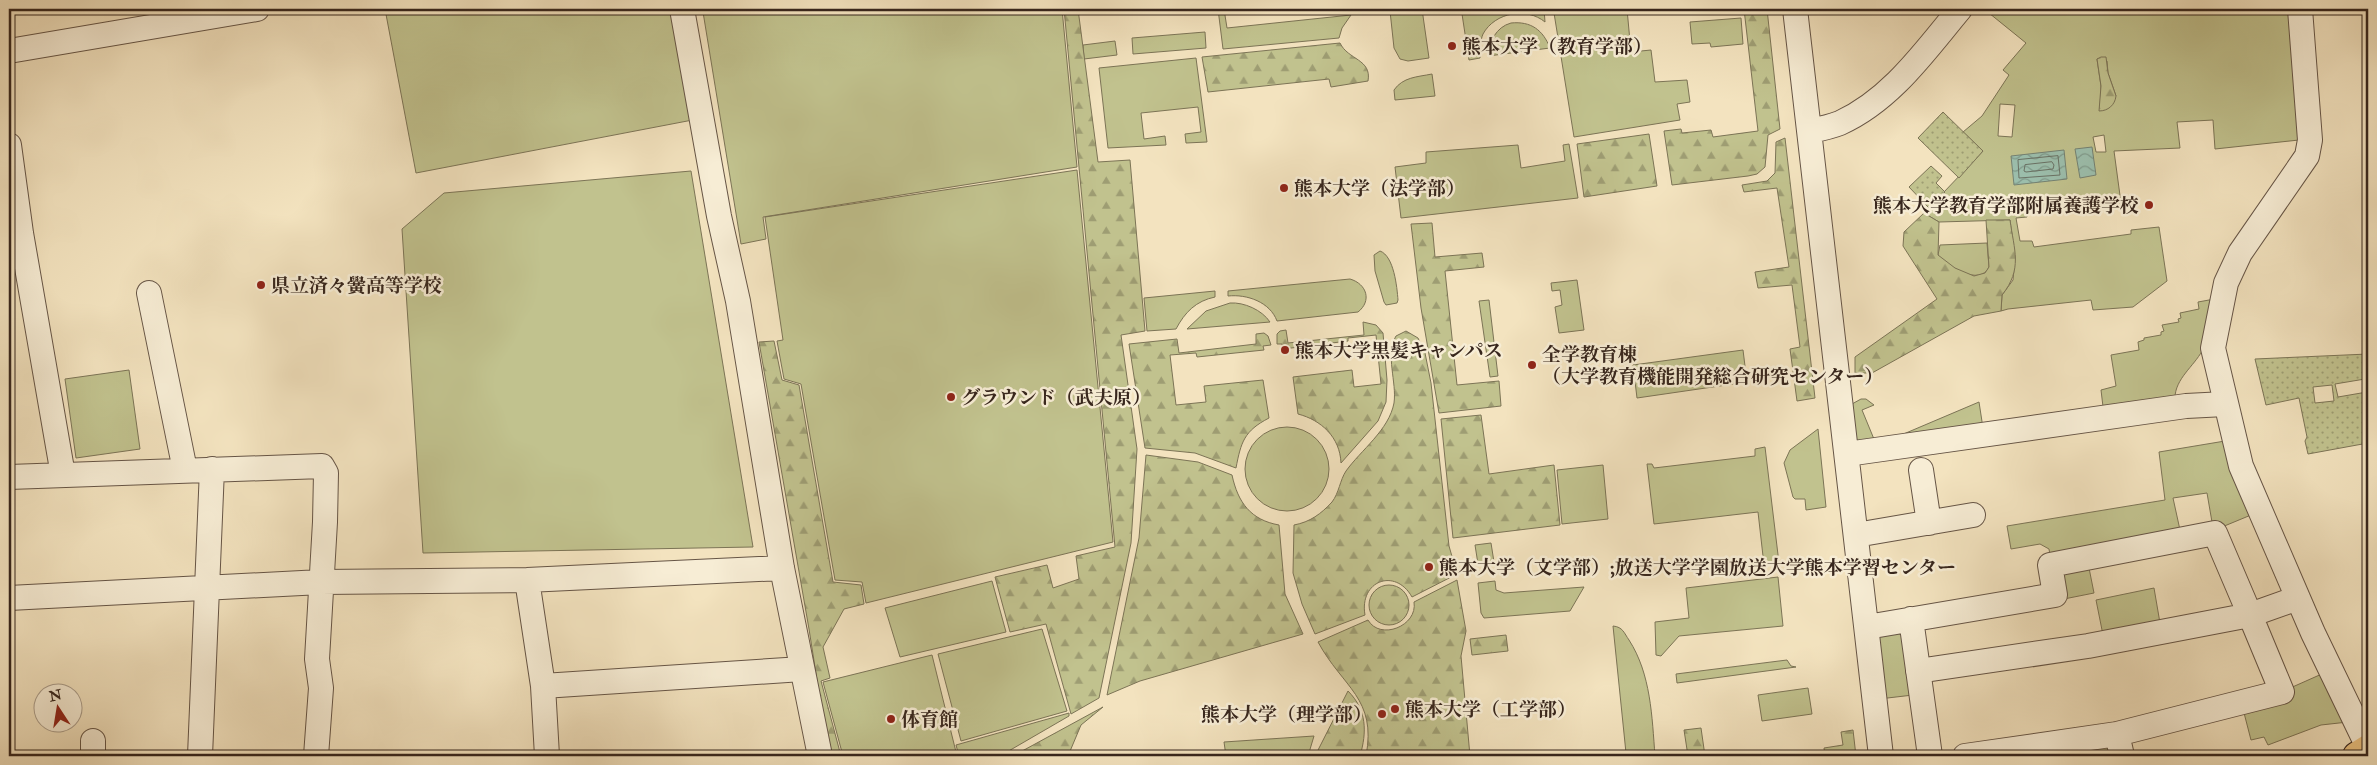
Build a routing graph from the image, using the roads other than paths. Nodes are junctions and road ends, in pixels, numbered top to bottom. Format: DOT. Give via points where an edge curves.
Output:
graph roads {
  1 [pos="257,9"];
  2 [pos="682,9"];
  3 [pos="1795,9"];
  4 [pos="1960,9"];
  5 [pos="2300,9"];
  6 [pos="9,51"];
  7 [pos="1810,132"];
  8 [pos="9,145"];
  9 [pos="15,234"];
  10 [pos="17,270"];
  11 [pos="149,293"];
  12 [pos="2225,404"];
  13 [pos="1847,454"];
  14 [pos="212,469"];
  15 [pos="185,470"];
  16 [pos="1921,470"];
  17 [pos="63,475"];
  18 [pos="9,477"];
  19 [pos="1973,515"];
  20 [pos="1929,523"];
  21 [pos="1856,535"];
  22 [pos="782,568"];
  23 [pos="527,580"];
  24 [pos="321,582"];
  25 [pos="206,588"];
  26 [pos="9,598"];
  27 [pos="2298,598"];
  28 [pos="2250,615"];
  29 [pos="1911,619"];
  30 [pos="1866,627"];
  31 [pos="802,669"];
  32 [pos="1918,671"];
  33 [pos="543,686"];
  34 [pos="2120,745"];
  35 [pos="2368,748"];
  36 [pos="200,756"];
  37 [pos="316,756"];
  38 [pos="547,756"];
  39 [pos="820,756"];
  40 [pos="1881,756"];
  41 [pos="1930,756"];
  42 [pos="1965,756"];
  43 [pos="2357,756"];
  1 -- 6 [label="street"];
  2 -- 22 [label="street" via="719,216 738,301"];
  3 -- 7 [label="street"];
  4 -- 7 [label="street" via="1909,70 1867,108 1839,123"];
  5 -- 12 [label="street" via="2310,140 2307,156 2240,253 2226,284 2213,348"];
  7 -- 13 [label="street"];
  8 -- 9 [label="street"];
  9 -- 10 [label="street"];
  10 -- 17 [label="street"];
  11 -- 15 [label="street"];
  12 -- 13 [label="street" via="2186,406"];
  12 -- 27 [label="street" via="2241,466"];
  13 -- 21 [label="street"];
  14 -- 15 [label="street"];
  14 -- 24 [label="street" via="322,466 326,473"];
  14 -- 25 [label="street"];
  15 -- 17 [label="street"];
  16 -- 20 [label="street"];
  17 -- 18 [label="street"];
  19 -- 20 [label="street"];
  20 -- 21 [label="street"];
  21 -- 30 [label="street"];
  22 -- 23 [label="street"];
  22 -- 31 [label="street"];
  23 -- 24 [label="street"];
  23 -- 33 [label="street"];
  24 -- 25 [label="street"];
  24 -- 37 [label="street" via="317,659 321,688"];
  25 -- 26 [label="street"];
  25 -- 36 [label="street"];
  27 -- 28 [label="street"];
  27 -- 35 [label="street"];
  28 -- 29 [label="street" via="2215,533 2050,565 2055,595"];
  28 -- 32 [label="street" via="2088,646"];
  28 -- 34 [label="street" via="2282,692"];
  29 -- 30 [label="street"];
  29 -- 32 [label="street"];
  30 -- 40 [label="street"];
  31 -- 33 [label="street"];
  31 -- 39 [label="street"];
  32 -- 41 [label="street"];
  33 -- 38 [label="street"];
  34 -- 42 [label="street"];
  35 -- 43 [label="main road"];
}
